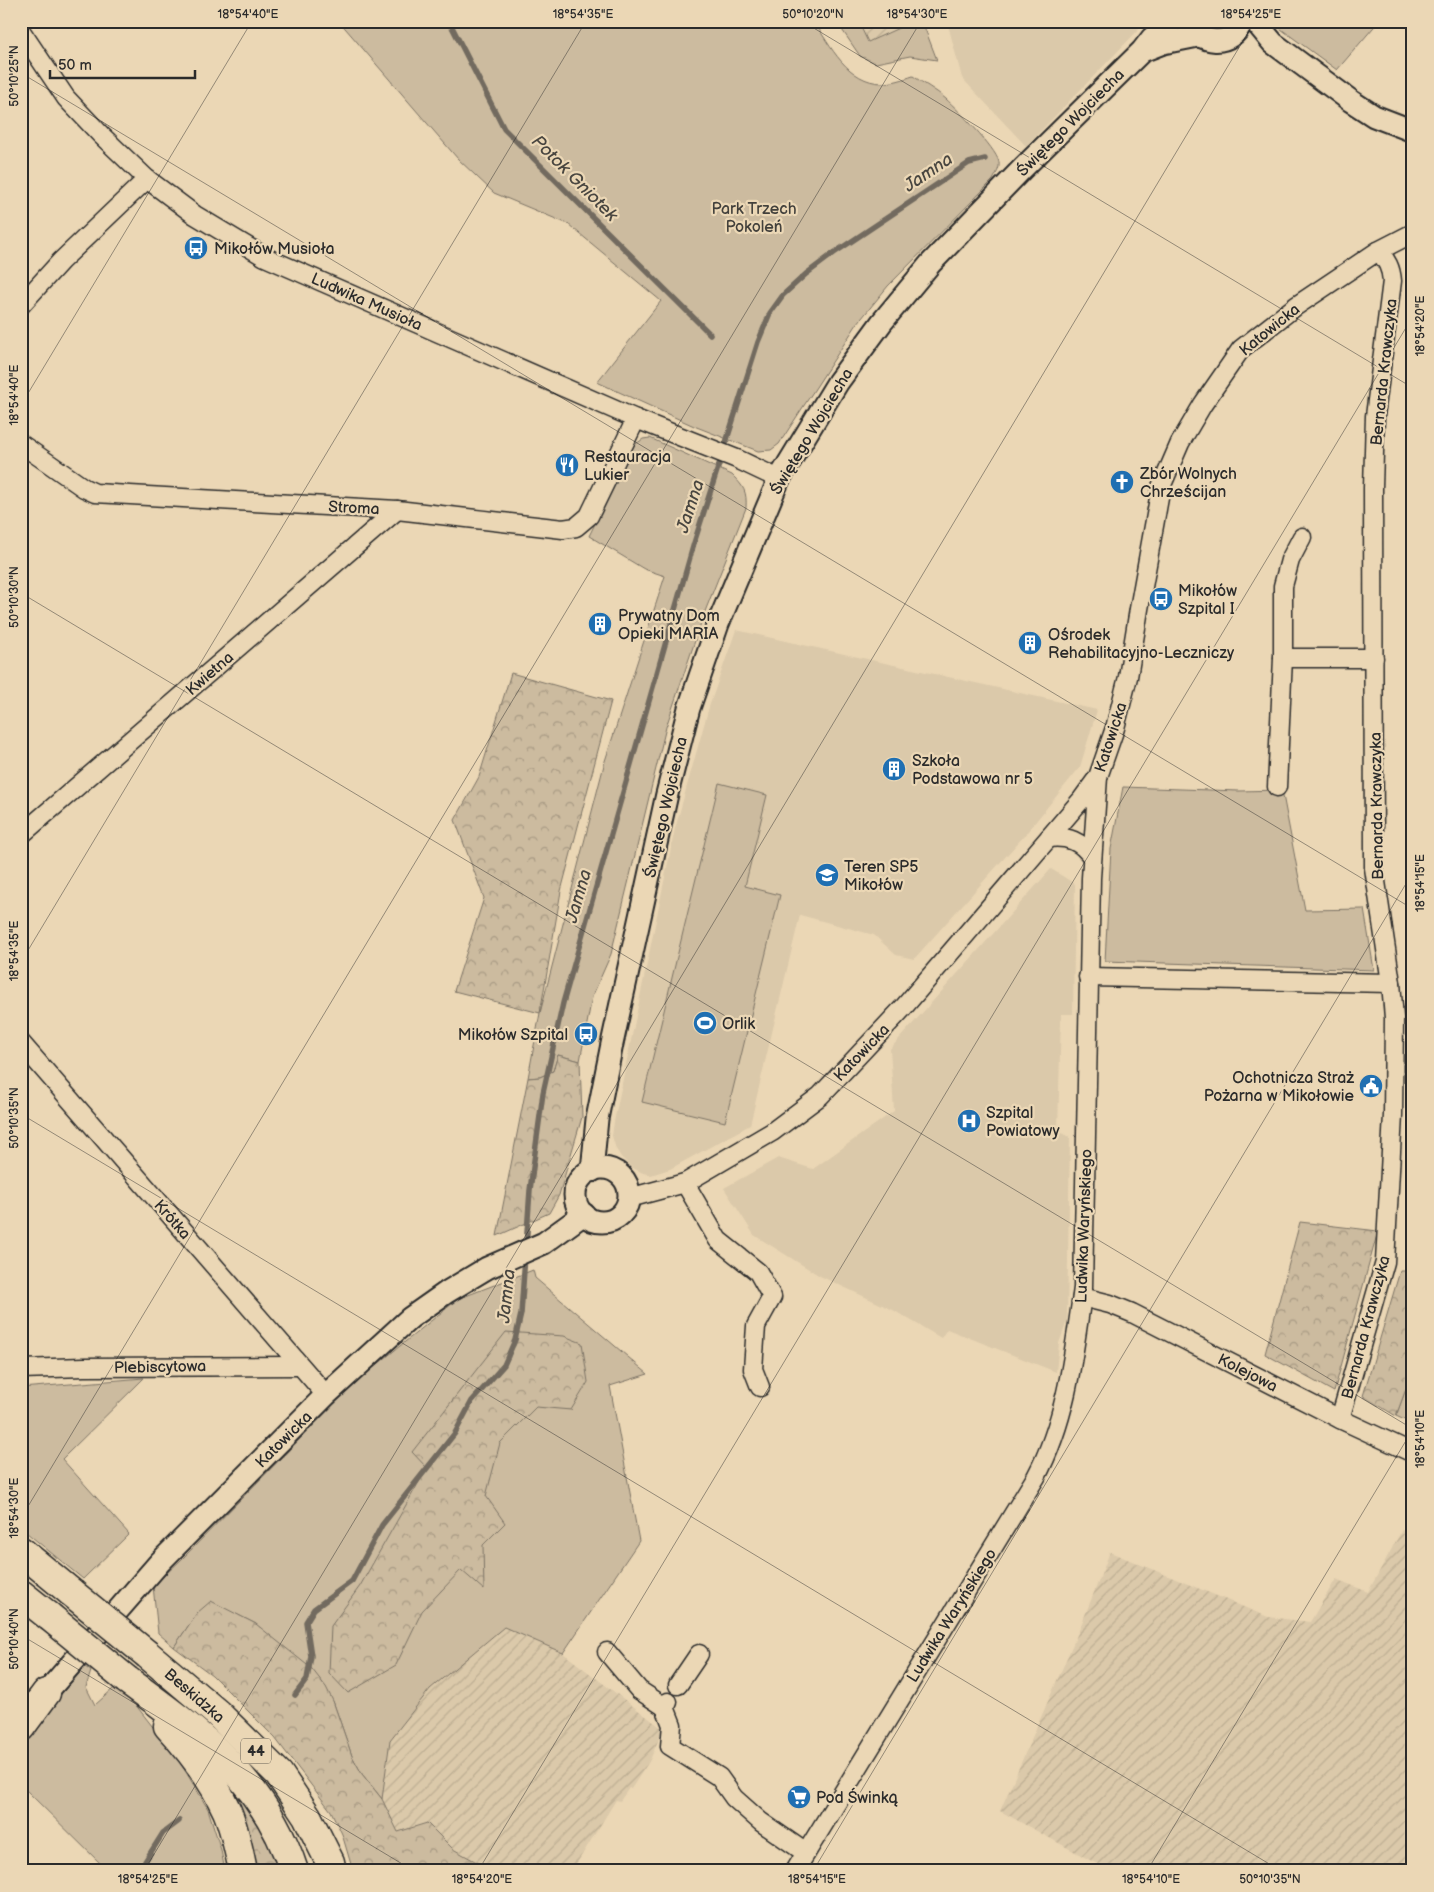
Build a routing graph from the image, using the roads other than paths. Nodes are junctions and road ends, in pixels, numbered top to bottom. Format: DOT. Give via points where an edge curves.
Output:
graph roads {
  1 [pos="1172,21"];
  2 [pos="1255,21"];
  3 [pos="1238,27"];
  4 [pos="1192,29"];
  5 [pos="21,31"];
  6 [pos="1272,42"];
  7 [pos="1142,51"];
  8 [pos="1413,131"];
  9 [pos="147,179"];
  10 [pos="1413,233"];
  11 [pos="1378,251"];
  12 [pos="21,304"];
  13 [pos="636,419"];
  14 [pos="21,444"];
  15 [pos="779,479"];
  16 [pos="397,510"];
  17 [pos="1302,537"];
  18 [pos="1282,658"];
  19 [pos="1374,658"];
  20 [pos="1098,777"];
  21 [pos="1277,787"];
  22 [pos="1066,817"];
  23 [pos="1094,828"];
  24 [pos="21,835"];
  25 [pos="1049,838"];
  26 [pos="1092,857"];
  27 [pos="1088,977"];
  28 [pos="1391,983"];
  29 [pos="21,1043"];
  30 [pos="592,1171"];
  31 [pos="684,1183"];
  32 [pos="629,1198"];
  33 [pos="584,1214"];
  34 [pos="1082,1297"];
  35 [pos="300,1366"];
  36 [pos="21,1369"];
  37 [pos="760,1387"];
  38 [pos="326,1395"];
  39 [pos="1340,1419"];
  40 [pos="1413,1453"];
  41 [pos="21,1551"];
  42 [pos="21,1594"];
  43 [pos="607,1652"];
  44 [pos="699,1654"];
  45 [pos="127,1680"];
  46 [pos="678,1685"];
  47 [pos="46,1693"];
  48 [pos="21,1711"];
  49 [pos="21,1727"];
  50 [pos="806,1853"];
  51 [pos="243,1871"];
  52 [pos="294,1871"];
  53 [pos="332,1871"];
  54 [pos="795,1871"];
  1 -- 7 [label="street, Świętego Wojciecha"];
  2 -- 6 [label="street"];
  3 -- 4 [label="street, Świętego Wojciecha" via="1221,40 1205,39"];
  3 -- 6 [label="street"];
  4 -- 7 [label="street, Świętego Wojciecha"];
  5 -- 9 [label="street, Ludwika Musioła" via="66,98"];
  6 -- 8 [label="street" via="1374,116"];
  7 -- 15 [label="street, Świętego Wojciecha" via="930,264 838,382"];
  9 -- 12 [label="street"];
  9 -- 13 [label="street, Ludwika Musioła" via="195,215 265,257"];
  10 -- 11 [label="street, Katowicka"];
  11 -- 19 [label="street, Bernarda Krawczyka" via="1386,259 1391,272 1391,300 1375,416"];
  11 -- 20 [label="street, Katowicka" via="1296,306 1241,349 1180,443 1161,487 1128,677"];
  13 -- 15 [label="street, Ludwika Musioła"];
  13 -- 16 [label="street, Stroma" via="589,516 576,527 563,529"];
  14 -- 16 [label="street, Stroma" via="84,488 95,492"];
  15 -- 30 [label="street, Świętego Wojciecha" via="718,624 689,708 666,794 614,1035 597,1119"];
  16 -- 24 [label="street, Kwietna"];
  17 -- 18 [label="street" via="1290,560 1283,586"];
  18 -- 19 [label="street"];
  18 -- 21 [label="street"];
  19 -- 28 [label="street, Bernarda Krawczyka" via="1374,868"];
  20 -- 22 [label="street, Katowicka"];
  20 -- 23 [label="street, Ludwika Waryńskiego"];
  22 -- 23 [label="street" via="1082,819"];
  22 -- 25 [label="street, Katowicka"];
  23 -- 26 [label="street, Ludwika Waryńskiego"];
  25 -- 26 [label="street" via="1068,838 1083,845"];
  25 -- 31 [label="street, Katowicka" via="903,1008 820,1096 772,1132"];
  26 -- 27 [label="street, Ludwika Waryńskiego"];
  27 -- 28 [label="street"];
  27 -- 34 [label="street, Ludwika Waryńskiego"];
  28 -- 39 [label="street, Bernarda Krawczyka" via="1393,1115 1385,1262"];
  29 -- 35 [label="street, Krótka"];
  30 -- 32 [label="street" via="606,1169 615,1172 627,1187"];
  30 -- 33 [label="street" via="581,1179 576,1190 577,1203"];
  31 -- 32 [label="street, Katowicka"];
  31 -- 37 [label="street" via="718,1240 758,1272 772,1297 756,1326 753,1369"];
  32 -- 33 [label="street" via="625,1209 612,1220 593,1221"];
  33 -- 38 [label="street, Katowicka" via="544,1243 487,1268 447,1292 410,1318"];
  34 -- 39 [label="street, Kolejowa" via="1132,1314"];
  34 -- 50 [label="street, Ludwika Waryńskiego" via="1060,1418 1047,1456"];
  35 -- 36 [label="street, Plebiscytowa"];
  35 -- 38 [label="street, Krótka"];
  38 -- 47 [label="street, Katowicka" via="160,1562"];
  39 -- 40 [label="street, Kolejowa"];
  41 -- 53 [label="main road, Beskidzka / 44, bridge" via="217,1713 279,1774 307,1816"];
  42 -- 45 [label="main road, 44, bridge"];
  43 -- 50 [label="street" via="639,1690 666,1705 672,1724 670,1746 719,1777 734,1798"];
  44 -- 46 [label="street"];
  45 -- 51 [label="main road" via="183,1742 207,1776 226,1812"];
  45 -- 52 [label="main road, 44" via="221,1754 250,1787 274,1822"];
  47 -- 48 [label="street, Katowicka"];
  47 -- 49 [label="main road"];
  50 -- 54 [label="street, Ludwika Waryńskiego"];
}
